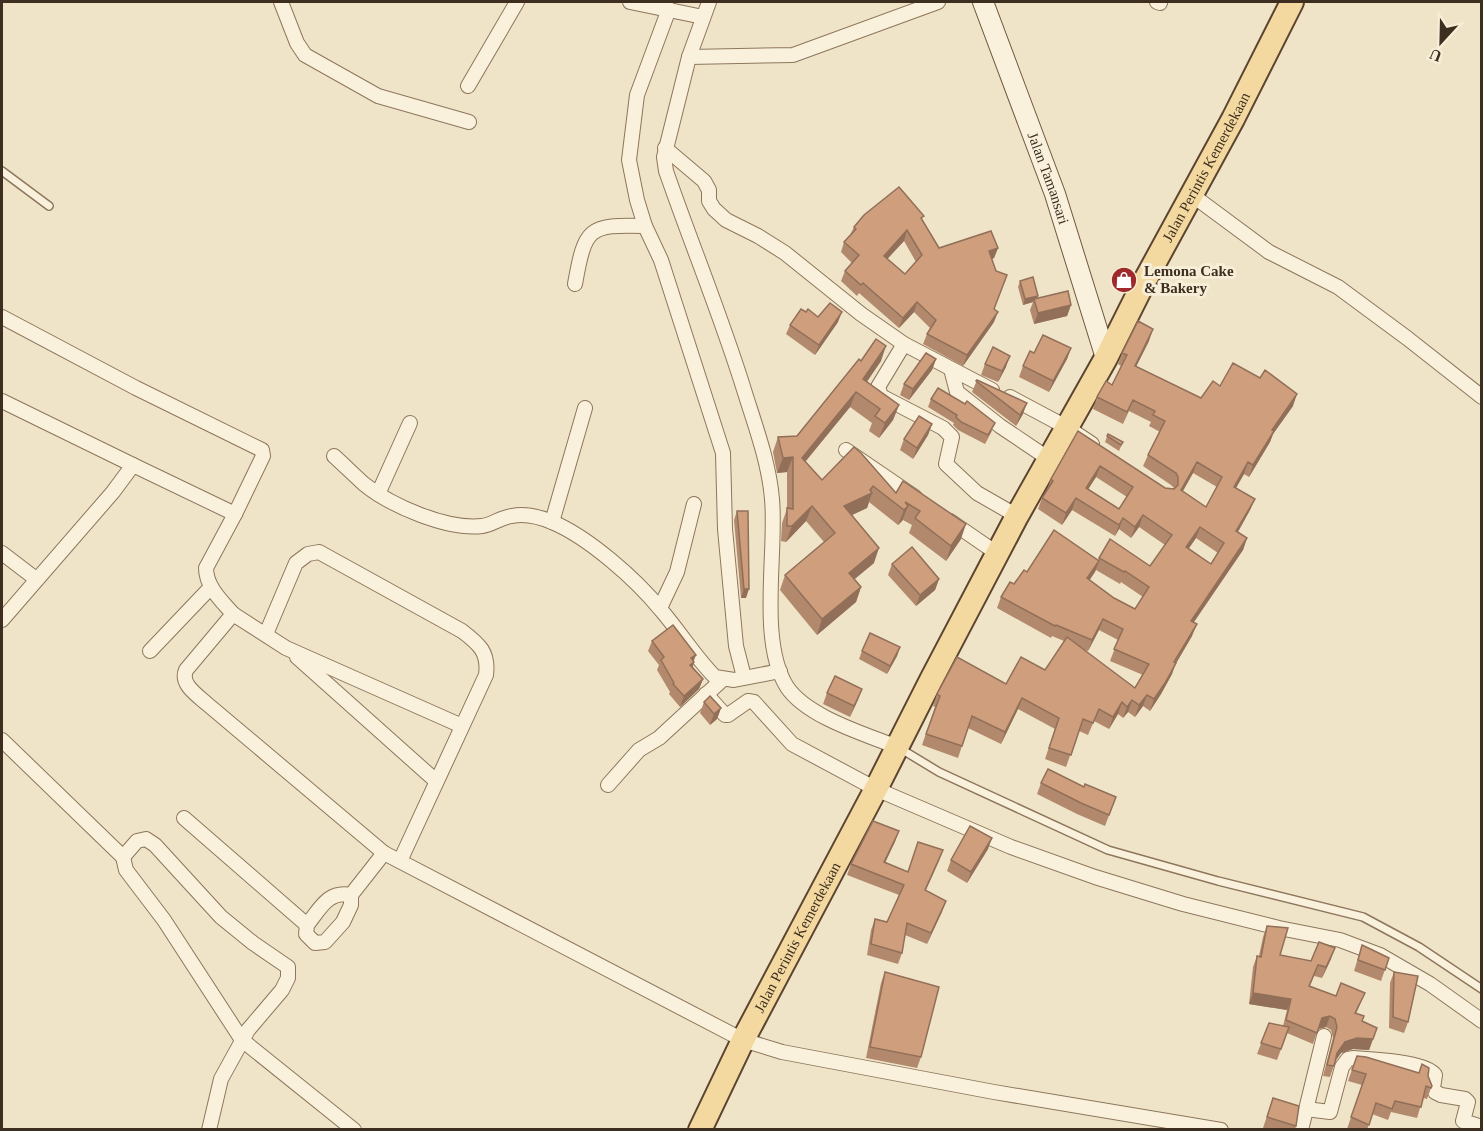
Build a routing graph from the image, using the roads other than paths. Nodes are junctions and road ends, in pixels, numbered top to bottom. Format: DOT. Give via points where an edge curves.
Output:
graph roads {
  1 [pos="281,2"];
  2 [pos="517,2"];
  3 [pos="630,2"];
  4 [pos="709,2"];
  5 [pos="938,2"];
  6 [pos="983,2"];
  7 [pos="1292,2"];
  8 [pos="673,10"];
  9 [pos="698,16"];
  10 [pos="689,57"];
  11 [pos="468,86"];
  12 [pos="469,122"];
  13 [pos="665,148"];
  14 [pos="2,171"];
  15 [pos="1192,195"];
  16 [pos="49,206"];
  17 [pos="645,226"];
  18 [pos="575,284"];
  19 [pos="2,317"];
  20 [pos="904,344"];
  21 [pos="1106,358"];
  22 [pos="951,369"];
  23 [pos="1482,398"];
  24 [pos="2,401"];
  25 [pos="585,408"];
  26 [pos="410,423"];
  27 [pos="1068,428"];
  28 [pos="846,450"];
  29 [pos="1108,454"];
  30 [pos="334,456"];
  31 [pos="1049,459"];
  32 [pos="133,465"];
  33 [pos="378,494"];
  34 [pos="922,502"];
  35 [pos="694,504"];
  36 [pos="235,514"];
  37 [pos="941,515"];
  38 [pos="1017,516"];
  39 [pos="552,522"];
  40 [pos="2,553"];
  41 [pos="998,554"];
  42 [pos="36,579"];
  43 [pos="211,587"];
  44 [pos="660,608"];
  45 [pos="233,614"];
  46 [pos="2,620"];
  47 [pos="266,634"];
  48 [pos="286,648"];
  49 [pos="150,651"];
  50 [pos="774,672"];
  51 [pos="748,676"];
  52 [pos="722,680"];
  53 [pos="706,694"];
  54 [pos="462,726"];
  55 [pos="2,740"];
  56 [pos="896,749"];
  57 [pos="436,781"];
  58 [pos="608,784"];
  59 [pos="878,786"];
  60 [pos="184,818"];
  61 [pos="384,853"];
  62 [pos="123,856"];
  63 [pos="400,861"];
  64 [pos="351,895"];
  65 [pos="307,925"];
  66 [pos="1482,990"];
  67 [pos="1482,1021"];
  68 [pos="1324,1036"];
  69 [pos="242,1040"];
  70 [pos="743,1040"];
  71 [pos="1306,1109"];
  72 [pos="1482,1127"];
  73 [pos="209,1130"];
  74 [pos="354,1130"];
  75 [pos="700,1130"];
  76 [pos="1221,1130"];
  77 [pos="1301,1130"];
  1 -- 12 [label="street" via="305,55 378,96"];
  2 -- 11 [label="street"];
  3 -- 8 [label="street"];
  4 -- 9 [label="street"];
  5 -- 10 [label="street" via="793,55"];
  6 -- 21 [label="main road, Jalan Tamansari" via="1054,194"];
  7 -- 15 [label="main road, Jalan Perintis Kemerdekaan"];
  8 -- 9 [label="street"];
  8 -- 17 [label="street" via="637,95 629,160"];
  9 -- 10 [label="street"];
  10 -- 13 [label="street"];
  13 -- 20 [label="street" via="704,181 709,201 726,220 784,253"];
  13 -- 50 [label="street" via="666,171 729,340 764,452 772,499"];
  14 -- 16 [label="lane"];
  15 -- 21 [label="main road, Jalan Perintis Kemerdekaan"];
  15 -- 23 [label="street" via="1269,252 1338,287"];
  17 -- 18 [label="street" via="599,228 585,240"];
  17 -- 51 [label="street" via="662,260 723,453 725,529 736,646"];
  19 -- 36 [label="street" via="264,452"];
  20 -- 22 [label="street"];
  20 -- 38 [label="street" via="878,387 881,396 943,428 952,437 946,464 977,493"];
  21 -- 27 [label="main road, Jalan Perintis Kemerdekaan"];
  22 -- 27 [label="street"];
  22 -- 31 [label="street" via="957,392"];
  24 -- 32 [label="street"];
  25 -- 39 [label="street"];
  26 -- 33 [label="street"];
  27 -- 29 [label="street"];
  27 -- 31 [label="main road, Jalan Perintis Kemerdekaan"];
  28 -- 34 [label="street"];
  30 -- 33 [label="street"];
  31 -- 38 [label="main road, Jalan Perintis Kemerdekaan"];
  32 -- 36 [label="street"];
  32 -- 42 [label="street"];
  33 -- 39 [label="street" via="439,523 465,528 485,526 511,516 530,515"];
  35 -- 44 [label="street" via="677,572"];
  36 -- 43 [label="street" via="206,568"];
  37 -- 41 [label="street"];
  38 -- 41 [label="main road, Jalan Perintis Kemerdekaan"];
  39 -- 44 [label="street" via="621,569"];
  40 -- 42 [label="street"];
  41 -- 56 [label="main road, Jalan Perintis Kemerdekaan"];
  42 -- 46 [label="street"];
  43 -- 45 [label="street"];
  43 -- 49 [label="street"];
  44 -- 52 [label="street" via="706,669"];
  45 -- 47 [label="street"];
  45 -- 61 [label="street" via="186,670 185,683"];
  47 -- 48 [label="street"];
  47 -- 54 [label="street" via="296,563 319,552 475,640 488,663"];
  48 -- 54 [label="street"];
  48 -- 57 [label="street"];
  50 -- 51 [label="street"];
  50 -- 56 [label="street" via="809,708"];
  51 -- 52 [label="street"];
  52 -- 53 [label="street"];
  53 -- 58 [label="street" via="639,750"];
  53 -- 59 [label="street" via="725,715 748,701 754,702 792,744"];
  54 -- 57 [label="street"];
  55 -- 62 [label="street"];
  56 -- 59 [label="main road, Jalan Perintis Kemerdekaan"];
  56 -- 66 [label="lane" via="1108,850 1363,917 1419,947"];
  57 -- 63 [label="street"];
  59 -- 67 [label="street" via="1011,846 1095,877 1183,904 1341,940 1390,961"];
  59 -- 70 [label="main road, Jalan Perintis Kemerdekaan"];
  60 -- 65 [label="street"];
  61 -- 63 [label="street"];
  61 -- 64 [label="street"];
  62 -- 69 [label="street" via="126,870"];
  62 -- 69 [label="street" via="137,841 146,839 155,844 221,917 288,967 282,990"];
  63 -- 70 [label="street"];
  64 -- 65 [label="street" via="333,895"];
  64 -- 65 [label="street" via="343,922 325,942 315,943 306,933"];
  68 -- 71 [label="street"];
  69 -- 73 [label="street" via="221,1079"];
  69 -- 74 [label="street"];
  70 -- 75 [label="main road, Jalan Perintis Kemerdekaan"];
  70 -- 76 [label="street" via="782,1052 1005,1094"];
  71 -- 72 [label="street" via="1330,1112 1342,1067 1354,1058 1431,1070 1435,1075 1435,1092 1465,1098 1468,1102 1463,1121"];
  71 -- 77 [label="street"];
}
